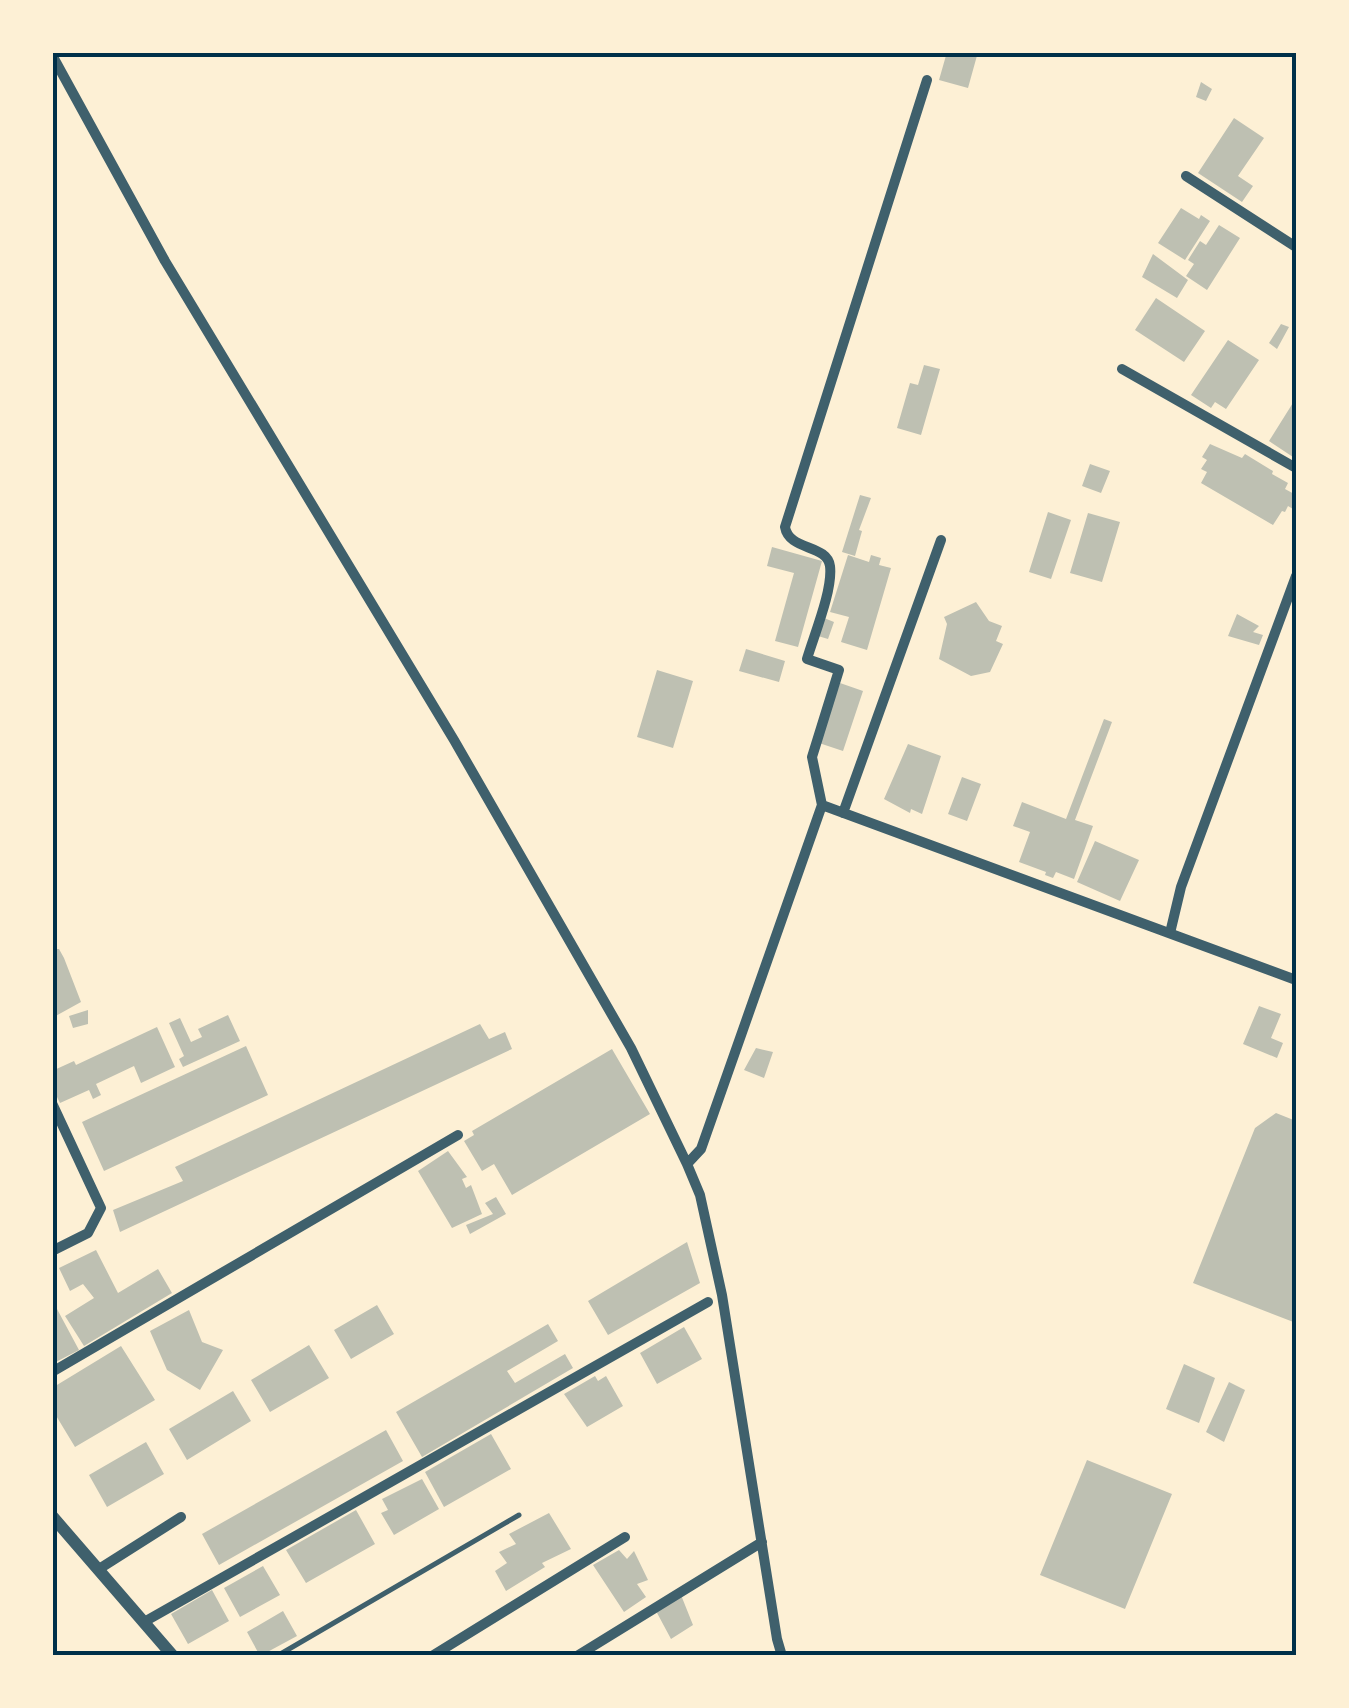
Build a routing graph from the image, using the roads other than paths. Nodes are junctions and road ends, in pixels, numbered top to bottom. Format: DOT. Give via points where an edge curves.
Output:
graph roads {
  1 [pos="52,55"];
  2 [pos="927,80"];
  3 [pos="1186,176"];
  4 [pos="1296,247"];
  5 [pos="1122,369"];
  6 [pos="1296,468"];
  7 [pos="940,540"];
  8 [pos="1296,576"];
  9 [pos="822,806"];
  10 [pos="843,813"];
  11 [pos="1170,933"];
  12 [pos="1296,980"];
  13 [pos="52,1103"];
  14 [pos="458,1136"];
  15 [pos="687,1164"];
  16 [pos="52,1251"];
  17 [pos="708,1302"];
  18 [pos="52,1372"];
  19 [pos="519,1515"];
  20 [pos="52,1516"];
  21 [pos="181,1517"];
  22 [pos="625,1538"];
  23 [pos="762,1542"];
  24 [pos="99,1569"];
  25 [pos="144,1622"];
  26 [pos="173,1656"];
  27 [pos="277,1656"];
  28 [pos="432,1656"];
  29 [pos="577,1656"];
  30 [pos="782,1656"];
  1 -- 15 [label="street" via="165,261 631,1048"];
  2 -- 9 [label="street" via="785,527 795,543 830,565 807,659 839,670 812,757"];
  3 -- 4 [label="street"];
  5 -- 6 [label="street"];
  7 -- 10 [label="street"];
  8 -- 11 [label="street" via="1180,888"];
  9 -- 10 [label="street"];
  9 -- 15 [label="street" via="701,1149"];
  10 -- 11 [label="street"];
  11 -- 12 [label="street"];
  13 -- 16 [label="street" via="100,1208 88,1233"];
  14 -- 18 [label="street"];
  15 -- 23 [label="street" via="722,1294"];
  17 -- 25 [label="street"];
  19 -- 27 [label="lane"];
  20 -- 24 [label="street"];
  21 -- 24 [label="street"];
  22 -- 28 [label="street"];
  23 -- 29 [label="street"];
  23 -- 30 [label="street"];
  24 -- 25 [label="street"];
  25 -- 26 [label="street"];
}
